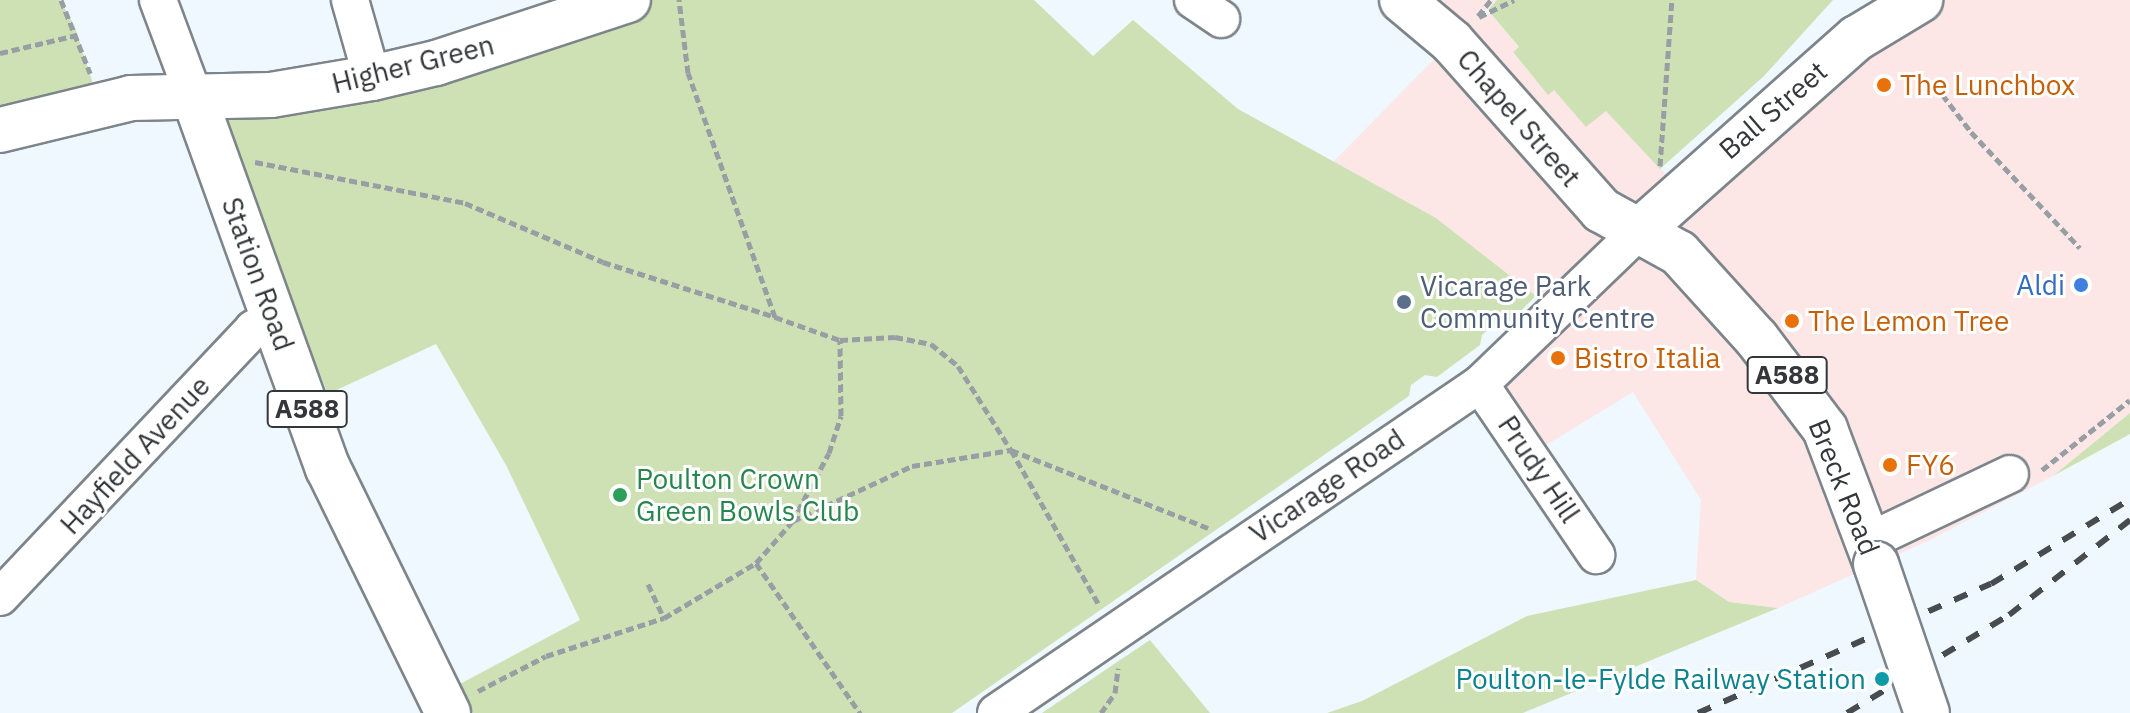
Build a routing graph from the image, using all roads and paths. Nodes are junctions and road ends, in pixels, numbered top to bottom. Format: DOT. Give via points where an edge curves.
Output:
graph roads {
  1 [pos="61,0"];
  2 [pos="158,0"];
  3 [pos="350,0"];
  4 [pos="628,0"];
  5 [pos="679,0"];
  6 [pos="1402,0"];
  7 [pos="1514,0"];
  8 [pos="1672,0"];
  9 [pos="1920,0"];
  10 [pos="1476,18"];
  11 [pos="77,35"];
  12 [pos="0,53"];
  13 [pos="372,78"];
  14 [pos="1935,85"];
  15 [pos="193,94"];
  16 [pos="100,105"];
  17 [pos="0,130"];
  18 [pos="219,170"];
  19 [pos="1682,191"];
  20 [pos="1637,233"];
  21 [pos="2080,248"];
  22 [pos="775,317"];
  23 [pos="274,318"];
  24 [pos="840,340"];
  25 [pos="1480,384"];
  26 [pos="2130,400"];
  27 [pos="1011,450"];
  28 [pos="2022,475"];
  29 [pos="792,522"];
  30 [pos="1243,544"];
  31 [pos="1872,553"];
  32 [pos="1596,555"];
  33 [pos="756,563"];
  34 [pos="648,584"];
  35 [pos="0,597"];
  36 [pos="664,618"];
  37 [pos="1114,632"];
  38 [pos="446,710"];
  39 [pos="860,713"];
  40 [pos="996,713"];
  41 [pos="1927,713"];
  1 -- 11 [label="path"];
  2 -- 15 [label="street"];
  3 -- 13 [label="street"];
  4 -- 13 [label="main road, Higher Green" via="436,63"];
  5 -- 22 [label="path" via="688,73"];
  6 -- 20 [label="main road, Chapel Street / A588" via="1452,42 1601,210"];
  7 -- 10 [label="path"];
  8 -- 19 [label="path" via="1658,164"];
  9 -- 19 [label="main road, Ball Street" via="1857,38"];
  11 -- 12 [label="path"];
  11 -- 16 [label="path"];
  13 -- 15 [label="main road, Higher Green" via="271,95"];
  14 -- 21 [label="path" via="1971,132"];
  15 -- 16 [label="main road, Higher Green"];
  15 -- 18 [label="main road, Station Road / A588"];
  16 -- 17 [label="main road, Higher Green"];
  18 -- 22 [label="path" via="254,161 465,203 603,262"];
  18 -- 23 [label="main road, Station Road / A588"];
  19 -- 20 [label="main road, Ball Street"];
  20 -- 25 [label="street, Vicarage Road"];
  20 -- 31 [label="main road, Breck Road / A588" via="1679,253 1804,396 1825,429"];
  22 -- 24 [label="path"];
  23 -- 35 [label="street, Hayfield Avenue" via="253,329"];
  23 -- 38 [label="main road, Station Road / A588" via="328,468"];
  24 -- 27 [label="path" via="895,337 931,344 958,366"];
  24 -- 29 [label="path" via="841,416 829,453"];
  25 -- 30 [label="street, Vicarage Road"];
  25 -- 32 [label="street, Prudy Hill"];
  26 -- 28 [label="path"];
  27 -- 29 [label="path" via="912,466"];
  27 -- 30 [label="path"];
  27 -- 37 [label="path"];
  28 -- 31 [label="street"];
  29 -- 33 [label="path"];
  30 -- 37 [label="street, Vicarage Road"];
  31 -- 41 [label="main road, Breck Road / A588, bridge"];
  33 -- 36 [label="path"];
  33 -- 39 [label="path"];
  34 -- 36 [label="path"];
  36 -- 38 [label="path" via="546,656"];
  37 -- 40 [label="street, Vicarage Road"];
}
